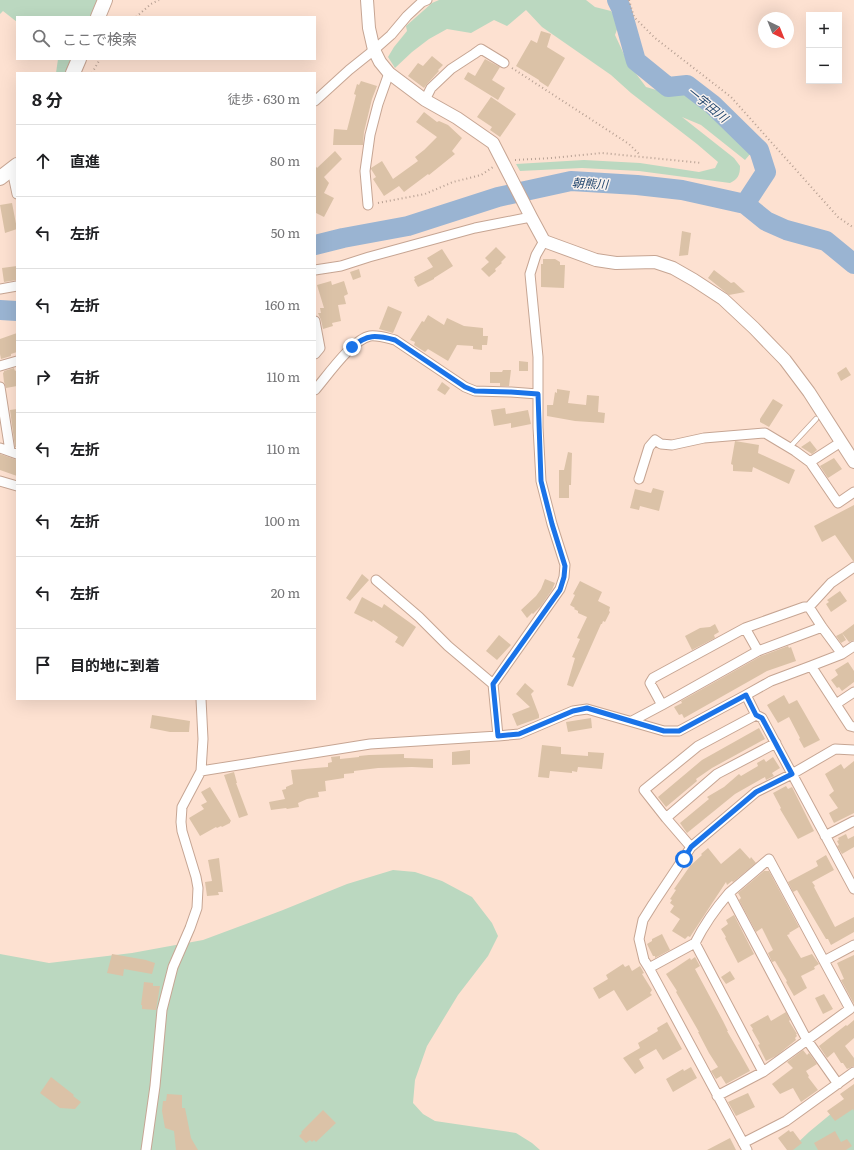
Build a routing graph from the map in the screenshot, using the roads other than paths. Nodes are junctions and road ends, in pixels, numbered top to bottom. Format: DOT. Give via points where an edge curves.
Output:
graph roads {
  1 [pos="105,0"];
  2 [pos="368,0"];
  3 [pos="427,0"];
  4 [pos="98,16"];
  5 [pos="374,50"];
  6 [pos="79,60"];
  7 [pos="504,63"];
  8 [pos="73,72"];
  9 [pos="389,73"];
  10 [pos="316,100"];
  11 [pos="426,100"];
  12 [pos="14,168"];
  13 [pos="0,178"];
  14 [pos="16,185"];
  15 [pos="368,205"];
  16 [pos="531,217"];
  17 [pos="544,241"];
  18 [pos="316,270"];
  19 [pos="16,286"];
  20 [pos="0,289"];
  21 [pos="316,326"];
  22 [pos="316,353"];
  23 [pos="16,361"];
  24 [pos="0,366"];
  25 [pos="0,387"];
  26 [pos="316,389"];
  27 [pos="538,394"];
  28 [pos="816,419"];
  29 [pos="841,442"];
  30 [pos="0,448"];
  31 [pos="790,448"];
  32 [pos="14,452"];
  33 [pos="810,462"];
  34 [pos="854,462"];
  35 [pos="640,479"];
  36 [pos="0,481"];
  37 [pos="16,486"];
  38 [pos="854,492"];
  39 [pos="854,567"];
  40 [pos="376,580"];
  41 [pos="809,607"];
  42 [pos="822,627"];
  43 [pos="745,628"];
  44 [pos="854,646"];
  45 [pos="758,651"];
  46 [pos="842,654"];
  47 [pos="811,666"];
  48 [pos="493,684"];
  49 [pos="854,692"];
  50 [pos="746,695"];
  51 [pos="201,700"];
  52 [pos="836,704"];
  53 [pos="662,705"];
  54 [pos="756,715"];
  55 [pos="632,722"];
  56 [pos="854,727"];
  57 [pos="498,736"];
  58 [pos="776,743"];
  59 [pos="854,750"];
  60 [pos="201,771"];
  61 [pos="792,774"];
  62 [pos="666,818"];
  63 [pos="854,821"];
  64 [pos="825,836"];
  65 [pos="691,847"];
  66 [pos="854,889"];
  67 [pos="729,893"];
  68 [pos="695,943"];
  69 [pos="854,945"];
  70 [pos="824,961"];
  71 [pos="649,968"];
  72 [pos="807,1040"];
  73 [pos="763,1072"];
  74 [pos="854,1072"];
  75 [pos="838,1084"];
  76 [pos="717,1096"];
  77 [pos="745,1147"];
  78 [pos="146,1150"];
  1 -- 4 [label="main road"];
  2 -- 5 [label="street" via="369,28"];
  3 -- 5 [label="street" via="406,16 391,35"];
  5 -- 9 [label="street"];
  5 -- 10 [label="street"];
  6 -- 8 [label="main road"];
  7 -- 11 [label="street" via="481,49 451,69 432,88"];
  9 -- 11 [label="street"];
  9 -- 15 [label="street" via="369,142 365,171"];
  11 -- 16 [label="street" via="493,143"];
  12 -- 13 [label="main road"];
  12 -- 14 [label="street"];
  16 -- 17 [label="street"];
  16 -- 18 [label="street" via="475,228 341,266"];
  17 -- 27 [label="street" via="530,274 538,357"];
  17 -- 29 [label="street" via="596,260 616,263 655,262 673,268 723,299 785,360"];
  19 -- 20 [label="street"];
  21 -- 22 [label="street" via="320,348"];
  23 -- 24 [label="street"];
  25 -- 32 [label="street"];
  26 -- 27 [label="street" via="360,340 370,336 382,336 395,340 465,387 475,391"];
  27 -- 48 [label="street" via="541,481 565,566 564,577 560,590"];
  28 -- 31 [label="lane"];
  29 -- 33 [label="street"];
  29 -- 34 [label="street"];
  30 -- 32 [label="street"];
  31 -- 33 [label="street"];
  31 -- 35 [label="street" via="765,433 704,438 672,445 661,444 655,440 649,447"];
  33 -- 38 [label="street" via="838,503"];
  36 -- 37 [label="street"];
  39 -- 41 [label="street" via="831,583"];
  40 -- 48 [label="street"];
  41 -- 42 [label="street"];
  41 -- 43 [label="street"];
  42 -- 45 [label="street"];
  42 -- 46 [label="street"];
  43 -- 45 [label="street"];
  43 -- 53 [label="street" via="653,678 650,683"];
  44 -- 46 [label="street"];
  45 -- 53 [label="street"];
  46 -- 47 [label="street"];
  47 -- 50 [label="street" via="771,681"];
  47 -- 52 [label="street"];
  48 -- 57 [label="street"];
  49 -- 52 [label="street"];
  50 -- 54 [label="street"];
  50 -- 55 [label="street" via="679,731 664,731"];
  51 -- 60 [label="street"];
  52 -- 56 [label="street" via="850,726"];
  53 -- 55 [label="street"];
  54 -- 58 [label="street" via="762,718"];
  54 -- 62 [label="street" via="698,746 644,790"];
  55 -- 57 [label="street" via="587,708 573,711 519,734"];
  57 -- 60 [label="street" via="370,744"];
  58 -- 61 [label="street"];
  58 -- 62 [label="street" via="717,774"];
  59 -- 61 [label="street" via="835,749"];
  60 -- 78 [label="street" via="182,807 181,822 196,877 197,908 172,968 162,1010"];
  61 -- 64 [label="street"];
  61 -- 65 [label="street" via="756,792"];
  62 -- 65 [label="street"];
  63 -- 64 [label="street"];
  64 -- 66 [label="street"];
  65 -- 71 [label="street" via="643,920 639,939 644,960"];
  67 -- 68 [label="street"];
  67 -- 70 [label="street" via="769,859"];
  67 -- 72 [label="street"];
  68 -- 71 [label="street"];
  68 -- 73 [label="street"];
  69 -- 70 [label="street"];
  70 -- 72 [label="street" via="850,1009"];
  71 -- 76 [label="street"];
  72 -- 73 [label="street"];
  72 -- 75 [label="street"];
  73 -- 76 [label="street"];
  74 -- 75 [label="street"];
  75 -- 77 [label="street"];
  76 -- 77 [label="street"];
}
